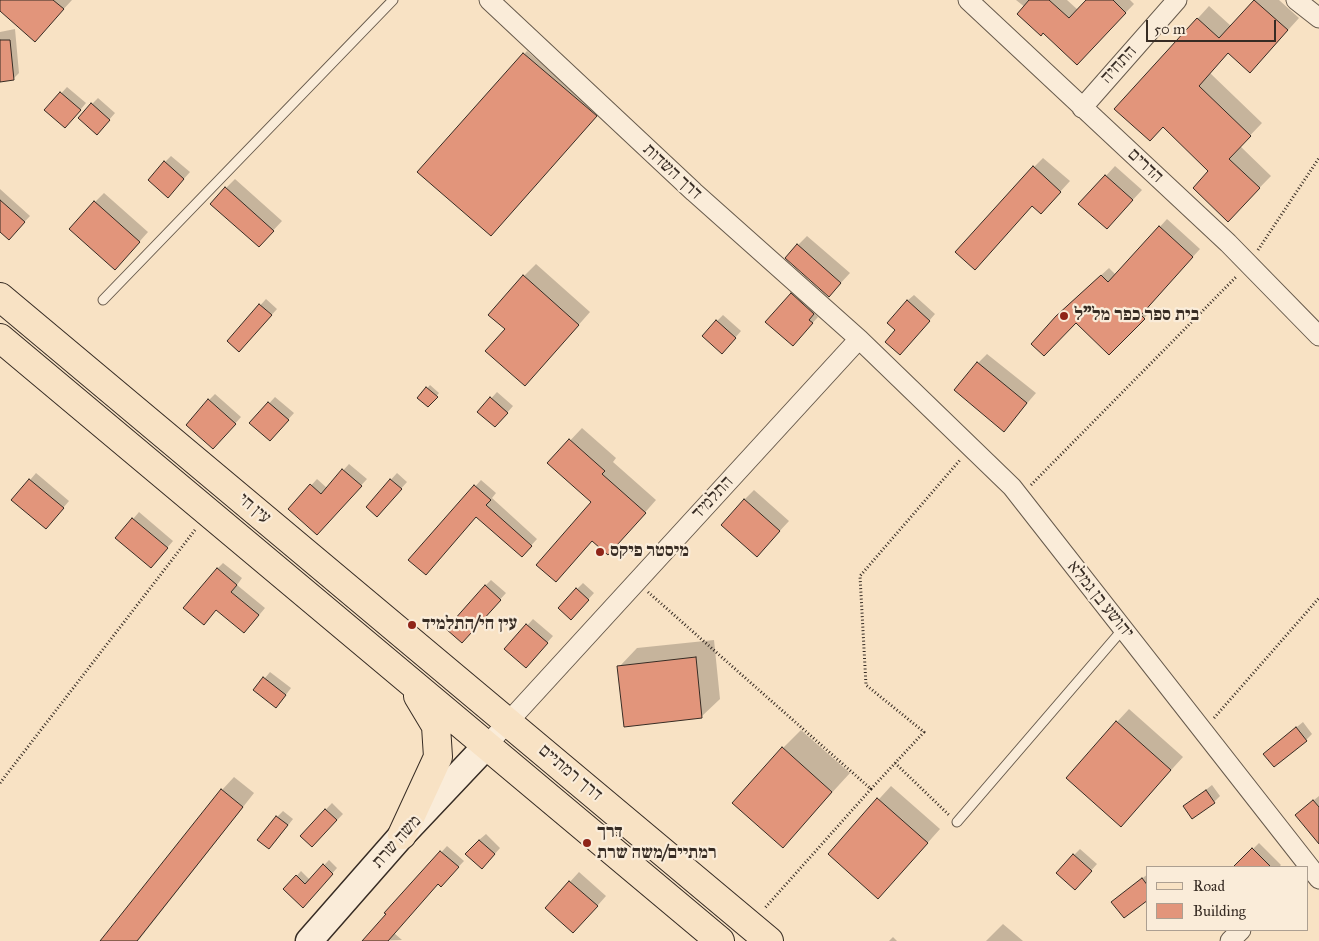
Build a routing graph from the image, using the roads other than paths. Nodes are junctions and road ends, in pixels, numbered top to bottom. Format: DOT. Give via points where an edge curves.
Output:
graph roads {
  1 [pos="393,0"];
  2 [pos="489,0"];
  3 [pos="968,0"];
  4 [pos="1177,0"];
  5 [pos="1296,0"];
  6 [pos="1319,18"];
  7 [pos="1082,108"];
  8 [pos="0,298"];
  9 [pos="103,300"];
  10 [pos="1319,336"];
  11 [pos="0,338"];
  12 [pos="859,339"];
  13 [pos="1123,629"];
  14 [pos="408,679"];
  15 [pos="508,722"];
  16 [pos="487,744"];
  17 [pos="957,822"];
  18 [pos="402,835"];
  19 [pos="1308,866"];
  20 [pos="1240,931"];
  21 [pos="760,933"];
  22 [pos="309,941"];
  23 [pos="720,941"];
  24 [pos="1230,941"];
  1 -- 9 [label="lane"];
  2 -- 12 [label="street, דרך השדות" via="694,192"];
  3 -- 7 [label="street, הדרים"];
  4 -- 7 [label="street, התחיה"];
  5 -- 6 [label="street"];
  7 -- 10 [label="street, הדרים" via="1249,264"];
  8 -- 15 [label="main road, עין חי"];
  11 -- 14 [label="main road, עין חי"];
  12 -- 13 [label="street, יהושע בן גמלא" via="1012,488"];
  12 -- 15 [label="street, התלמיד"];
  13 -- 17 [label="lane"];
  13 -- 19 [label="street, יהושע בן גמלא"];
  14 -- 16 [label="main road, עין חי"];
  14 -- 18 [label="main road" via="436,726 438,757"];
  15 -- 16 [label="street, התלמיד"];
  15 -- 21 [label="main road, דרך רמתיים"];
  16 -- 18 [label="street, משה שרת"];
  16 -- 23 [label="main road, דרך רמתיים"];
  18 -- 22 [label="street, משה שרת"];
  20 -- 24 [label="street"];
}
